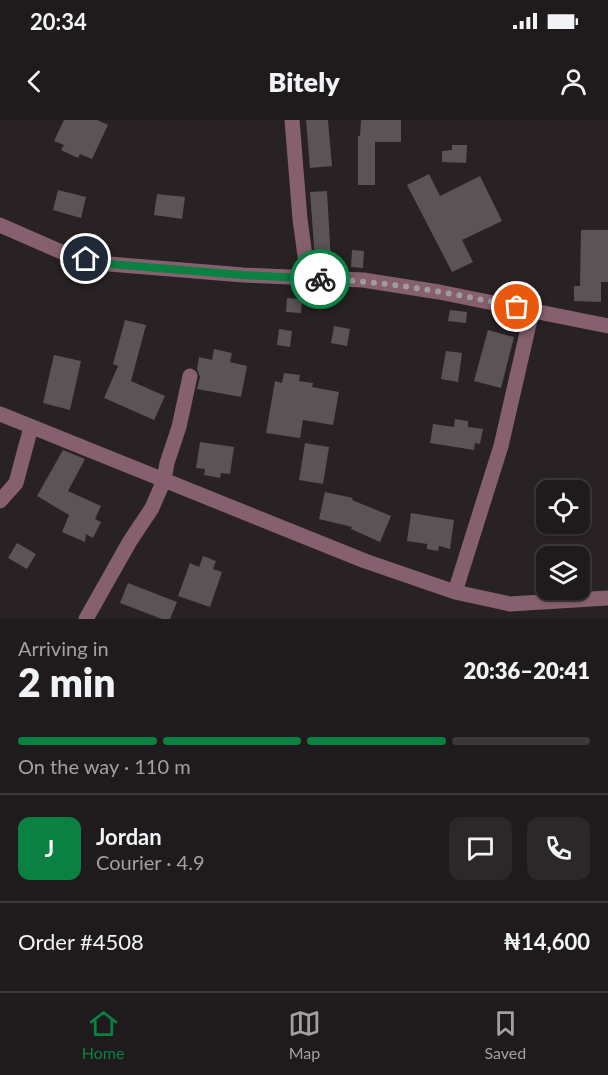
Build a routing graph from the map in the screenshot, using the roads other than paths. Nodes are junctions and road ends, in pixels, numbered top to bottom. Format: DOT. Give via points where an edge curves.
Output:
graph roads {
  1 [pos="292,120"];
  2 [pos="0,225"];
  3 [pos="308,278"];
  4 [pos="532,311"];
  5 [pos="608,326"];
  6 [pos="190,376"];
  7 [pos="0,414"];
  8 [pos="31,427"];
  9 [pos="164,480"];
  10 [pos="0,501"];
  11 [pos="455,592"];
  12 [pos="608,598"];
  13 [pos="86,619"];
  1 -- 3 [label="street"];
  2 -- 3 [label="street" via="64,253 109,264"];
  3 -- 4 [label="street" via="363,280"];
  4 -- 5 [label="street"];
  4 -- 11 [label="street" via="501,446"];
  6 -- 9 [label="street"];
  7 -- 8 [label="street"];
  8 -- 9 [label="street"];
  8 -- 10 [label="street" via="16,483"];
  9 -- 11 [label="street" via="365,561"];
  9 -- 13 [label="street" via="152,508"];
  11 -- 12 [label="street" via="510,604"];
}
